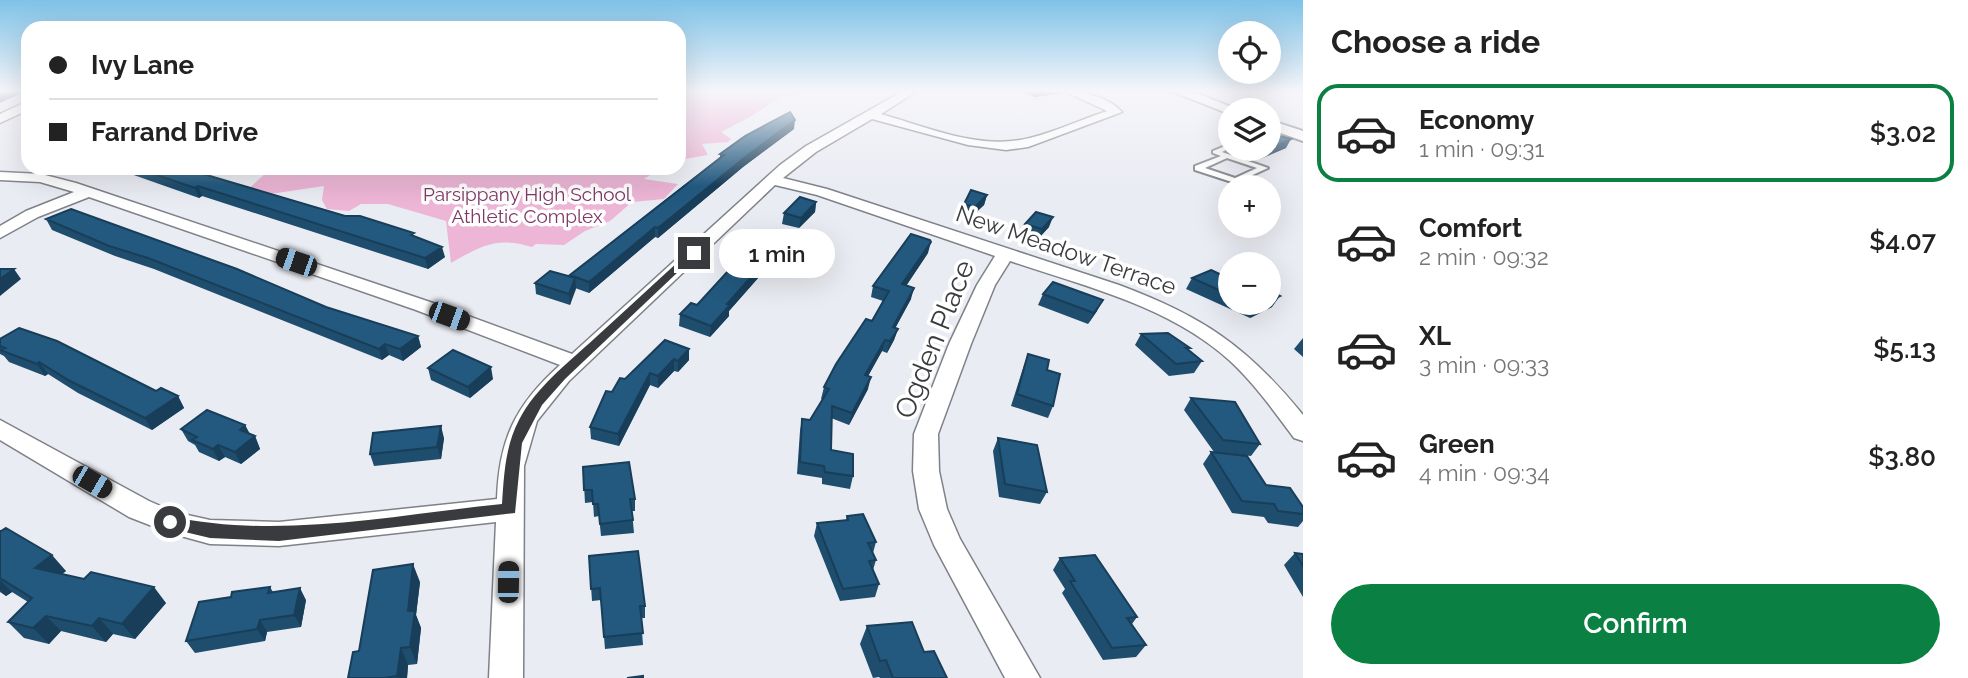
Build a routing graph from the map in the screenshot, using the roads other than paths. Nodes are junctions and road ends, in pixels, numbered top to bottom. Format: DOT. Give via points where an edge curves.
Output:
graph roads {
  1 [pos="856,123"];
  2 [pos="904,123"];
  3 [pos="1088,123"];
  4 [pos="1281,130"];
  5 [pos="1303,136"];
  6 [pos="1227,156"];
  7 [pos="0,176"];
  8 [pos="772,180"];
  9 [pos="88,192"];
  10 [pos="0,233"];
  11 [pos="1004,254"];
  12 [pos="576,363"];
  13 [pos="0,429"];
  14 [pos="1303,432"];
  15 [pos="509,509"];
  16 [pos="506,678"];
  17 [pos="1023,678"];
  1 -- 8 [label="street" via="811,149"];
  2 -- 3 [label="street" via="1008,146"];
  4 -- 5 [label="street"];
  6 -- 6 [label="lane" via="1198,168 1235,181 1264,168"];
  7 -- 9 [label="street" via="41,178"];
  8 -- 11 [label="street, New Meadow Terrace" via="822,192"];
  8 -- 12 [label="street"];
  9 -- 10 [label="street" via="32,214"];
  9 -- 12 [label="street"];
  11 -- 14 [label="street, New Meadow Terrace" via="1118,291 1204,331 1246,363"];
  11 -- 17 [label="street, Ogden Place" via="960,344 926,434 926,471 933,509 948,545"];
  12 -- 15 [label="street" via="537,402 525,421 511,466"];
  13 -- 15 [label="street" via="139,509 210,531 279,534"];
  15 -- 16 [label="street"];
}
